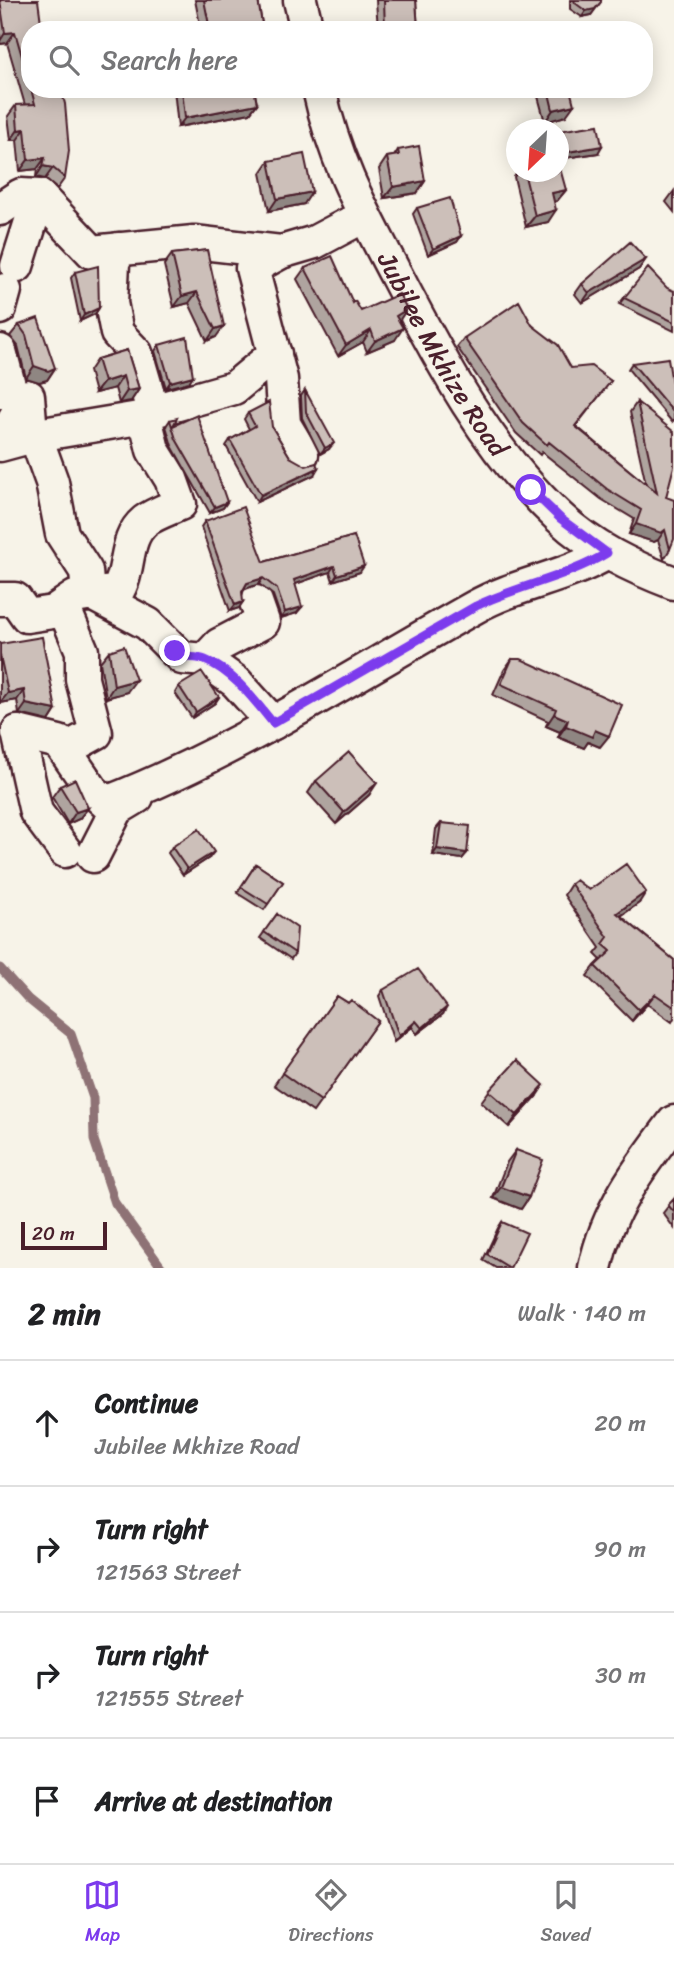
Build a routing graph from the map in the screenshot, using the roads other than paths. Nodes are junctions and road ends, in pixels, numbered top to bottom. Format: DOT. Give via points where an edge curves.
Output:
graph roads {
  1 [pos="300,0"];
  2 [pos="305,21"];
  3 [pos="321,98"];
  4 [pos="39,196"];
  5 [pos="0,209"];
  6 [pos="364,216"];
  7 [pos="119,249"];
  8 [pos="281,252"];
  9 [pos="7,288"];
  10 [pos="0,351"];
  11 [pos="275,354"];
  12 [pos="12,391"];
  13 [pos="149,414"];
  14 [pos="0,435"];
  15 [pos="37,435"];
  16 [pos="0,445"];
  17 [pos="302,454"];
  18 [pos="607,553"];
  19 [pos="674,583"];
  20 [pos="81,598"];
  21 [pos="0,599"];
  22 [pos="256,602"];
  23 [pos="205,660"];
  24 [pos="273,723"];
  25 [pos="9,735"];
  26 [pos="62,746"];
  27 [pos="166,780"];
  28 [pos="674,1122"];
  29 [pos="595,1268"];
  1 -- 2 [label="street"];
  3 -- 6 [label="street, Jubilee Mkhize Road" via="336,156"];
  4 -- 5 [label="street" via="21,195"];
  4 -- 7 [label="street" via="92,252"];
  4 -- 9 [label="street"];
  6 -- 8 [label="street" via="315,242"];
  6 -- 18 [label="street, Jubilee Mkhize Road" via="417,317 499,449 561,519"];
  7 -- 8 [label="street" via="194,242"];
  7 -- 13 [label="street" via="113,263 111,303 117,333 136,353"];
  8 -- 11 [label="street" via="252,268"];
  10 -- 12 [label="street"];
  11 -- 13 [label="street" via="234,388"];
  11 -- 17 [label="street" via="284,424"];
  12 -- 14 [label="street" via="10,426"];
  12 -- 15 [label="street"];
  13 -- 15 [label="street"];
  13 -- 20 [label="street" via="153,450 180,504 145,522 131,541 124,582 117,592"];
  15 -- 16 [label="street"];
  15 -- 20 [label="street" via="62,534 86,571"];
  18 -- 19 [label="street, Jubilee Mkhize Road"];
  18 -- 24 [label="street" via="575,572 509,590 476,606"];
  20 -- 21 [label="street" via="52,612 27,616 15,599"];
  20 -- 23 [label="street" via="148,624 182,658"];
  20 -- 26 [label="street" via="82,679 96,733 72,746"];
  22 -- 23 [label="street" via="263,622 219,645"];
  23 -- 24 [label="street" via="236,682"];
  24 -- 27 [label="street"];
  25 -- 26 [label="street"];
  25 -- 27 [label="street" via="36,812 79,854 117,809"];
  26 -- 27 [label="street" via="106,803"];
  28 -- 29 [label="street" via="622,1193 601,1239"];
}
